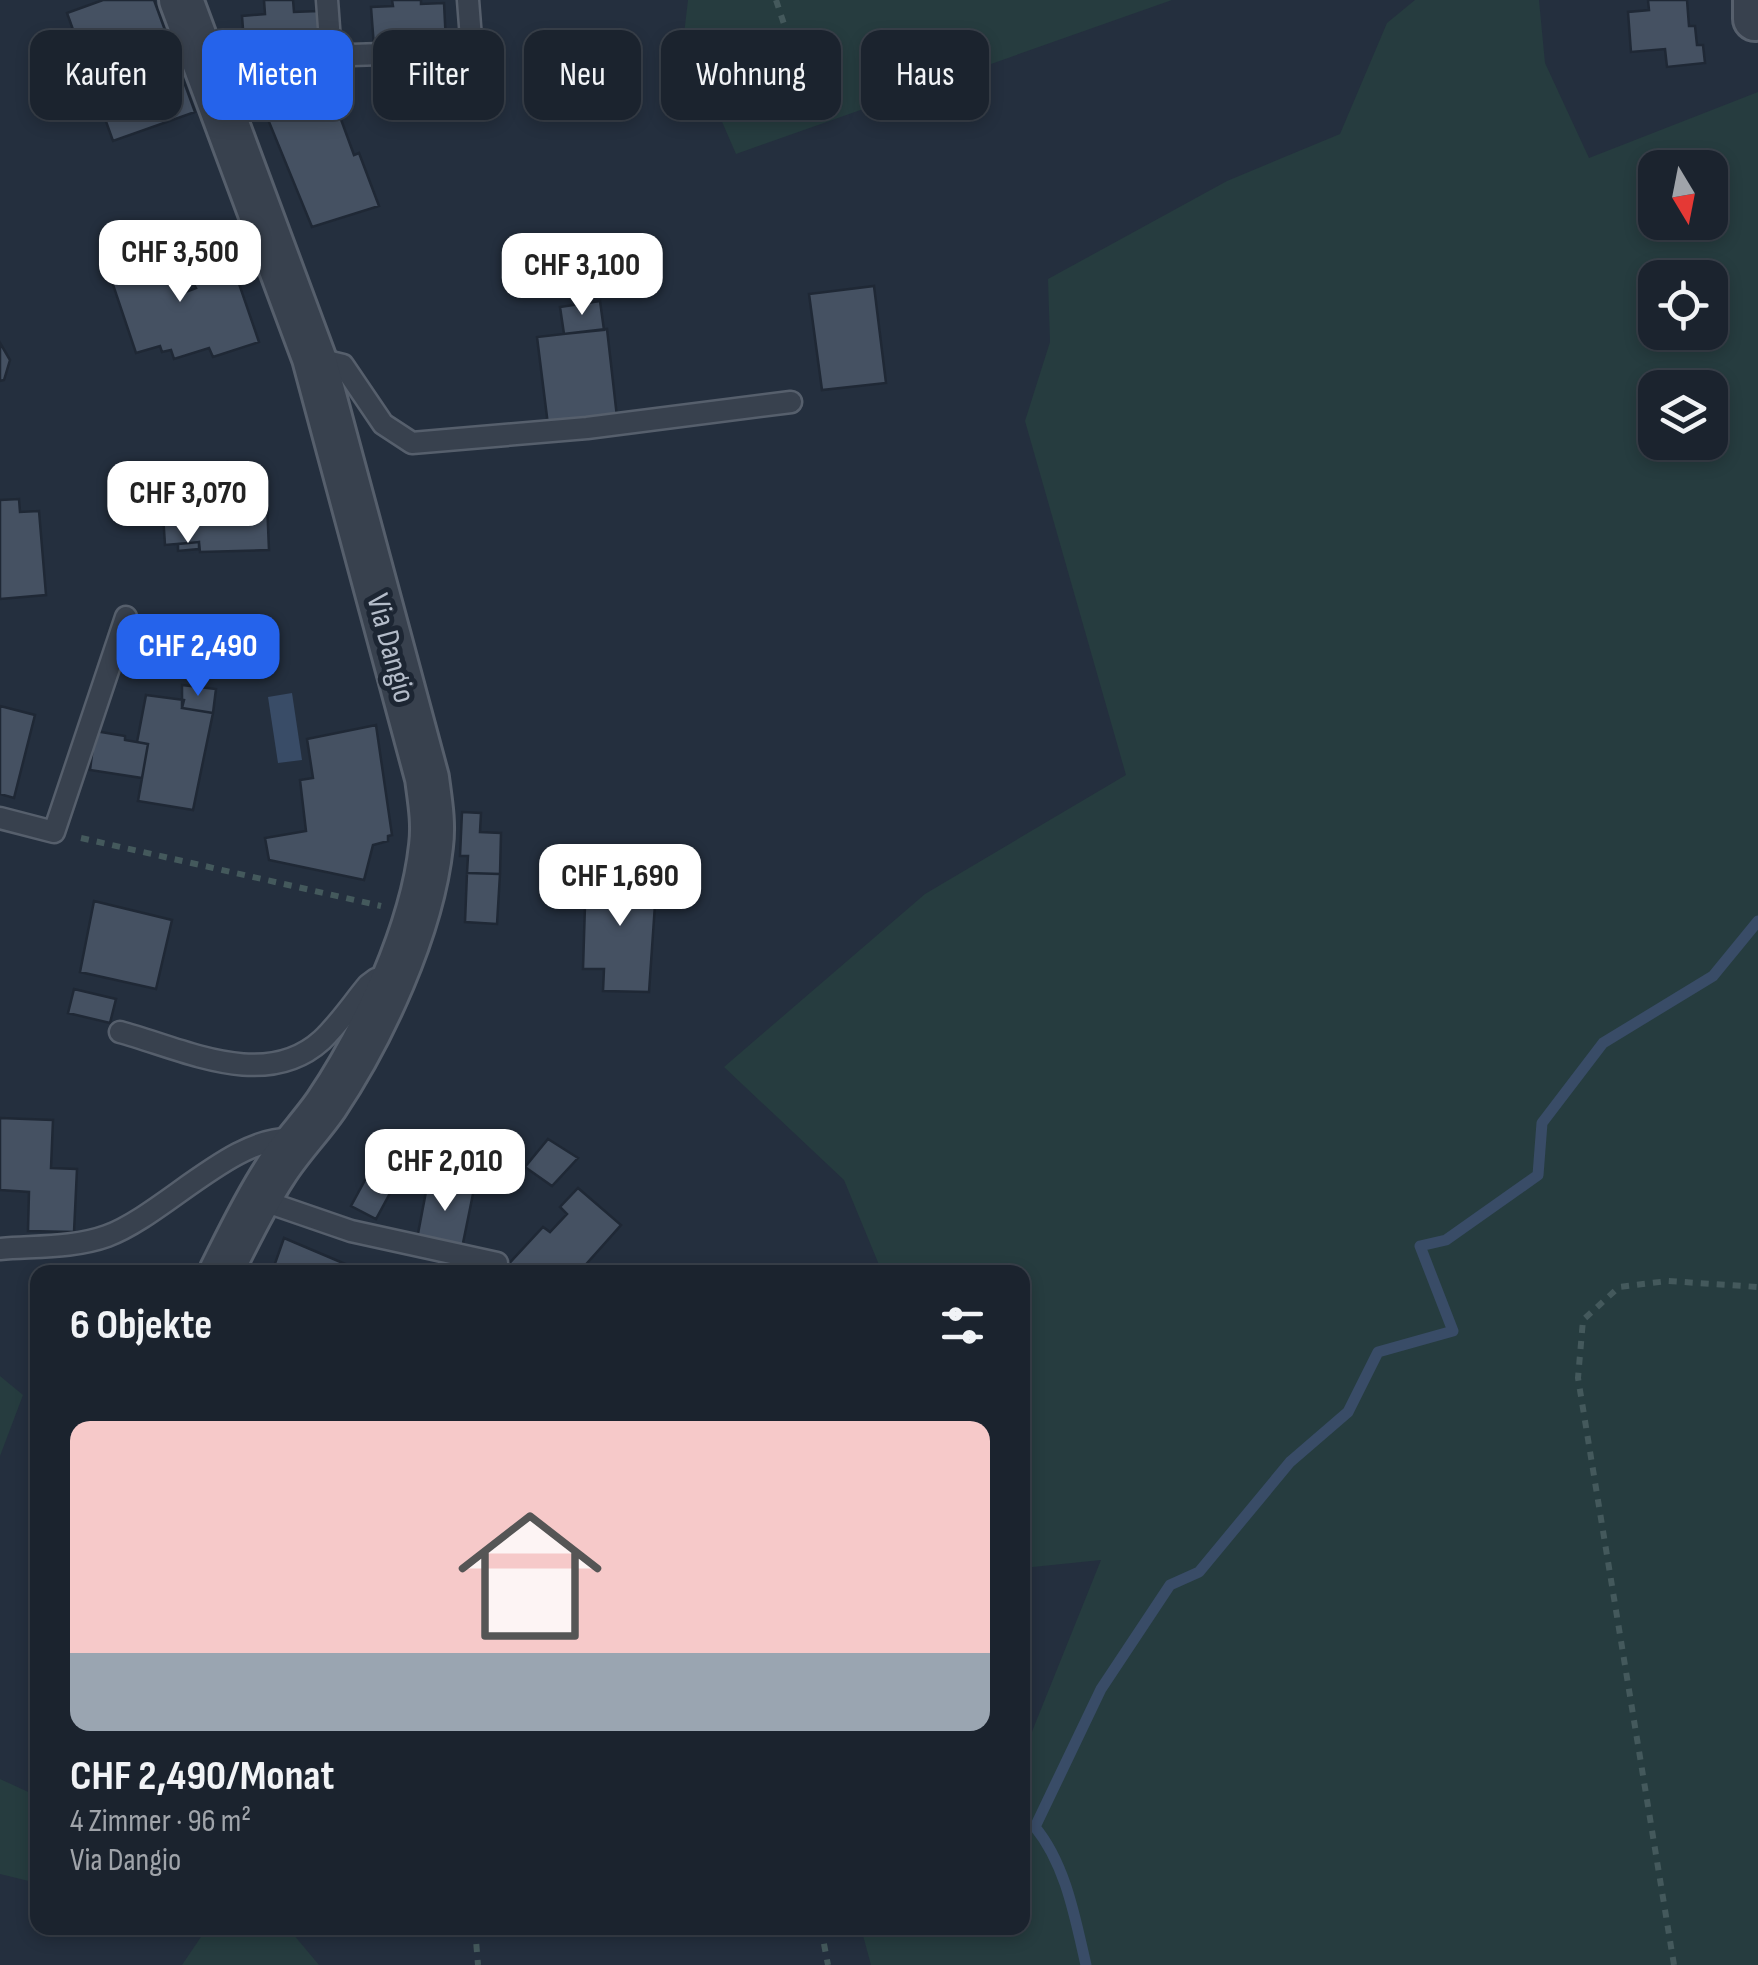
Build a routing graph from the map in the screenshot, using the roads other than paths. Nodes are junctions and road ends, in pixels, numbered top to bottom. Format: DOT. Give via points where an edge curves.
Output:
graph roads {
  1 [pos="181,0"];
  2 [pos="327,0"];
  3 [pos="468,0"];
  4 [pos="329,30"];
  5 [pos="353,55"];
  6 [pos="201,60"];
  7 [pos="314,358"];
  8 [pos="792,402"];
  9 [pos="126,617"];
  10 [pos="0,818"];
  11 [pos="393,976"];
  12 [pos="120,1032"];
  13 [pos="300,1140"];
  14 [pos="258,1199"];
  15 [pos="0,1248"];
  16 [pos="497,1263"];
  17 [pos="225,1265"];
  1 -- 6 [label="street, Via Dangio"];
  2 -- 4 [label="lane"];
  3 -- 5 [label="lane" via="472,51"];
  6 -- 7 [label="street, Via Dangio"];
  7 -- 8 [label="lane" via="343,365 384,424 412,443"];
  7 -- 11 [label="street, Via Dangio" via="432,808 431,848 416,913"];
  9 -- 10 [label="lane" via="54,832"];
  11 -- 12 [label="lane" via="368,986 320,1041 270,1066 233,1063"];
  11 -- 13 [label="street, Via Dangio" via="352,1064"];
  13 -- 14 [label="street, Via Dangio"];
  13 -- 15 [label="lane" via="252,1148 106,1236"];
  14 -- 16 [label="lane" via="352,1231"];
  14 -- 17 [label="street, Via Dangio"];
}
